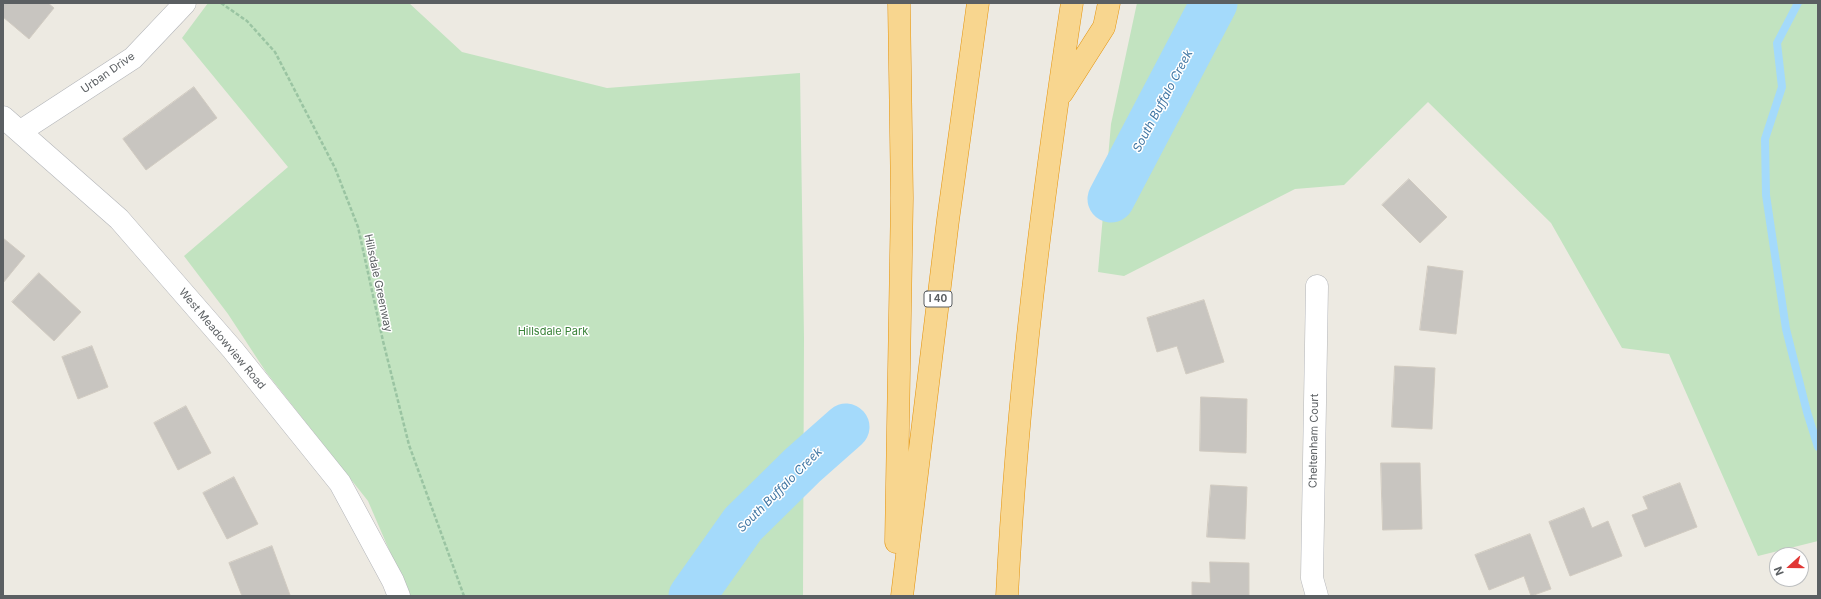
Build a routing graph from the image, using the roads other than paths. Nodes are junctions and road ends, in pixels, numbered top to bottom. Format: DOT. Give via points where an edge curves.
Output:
graph roads {
  1 [pos="186,3"];
  2 [pos="899,3"];
  3 [pos="978,3"];
  4 [pos="1072,3"];
  5 [pos="1109,3"];
  6 [pos="1058,100"];
  7 [pos="3,117"];
  8 [pos="21,131"];
  9 [pos="1317,286"];
  10 [pos="399,596"];
  11 [pos="895,596"];
  12 [pos="902,596"];
  13 [pos="1007,596"];
  14 [pos="1316,596"];
  1 -- 8 [label="street, Urban Drive" via="133,58"];
  2 -- 11 [label="highway" via="902,198"];
  3 -- 12 [label="highway, I 40" via="948,220"];
  4 -- 6 [label="highway"];
  5 -- 6 [label="highway" via="1104,26"];
  6 -- 13 [label="highway" via="1028,328"];
  7 -- 8 [label="street, West Meadowview Road"];
  8 -- 10 [label="street, West Meadowview Road" via="120,219 238,356 340,483 393,580"];
  9 -- 14 [label="street, Cheltenham Court" via="1312,578"];
}
